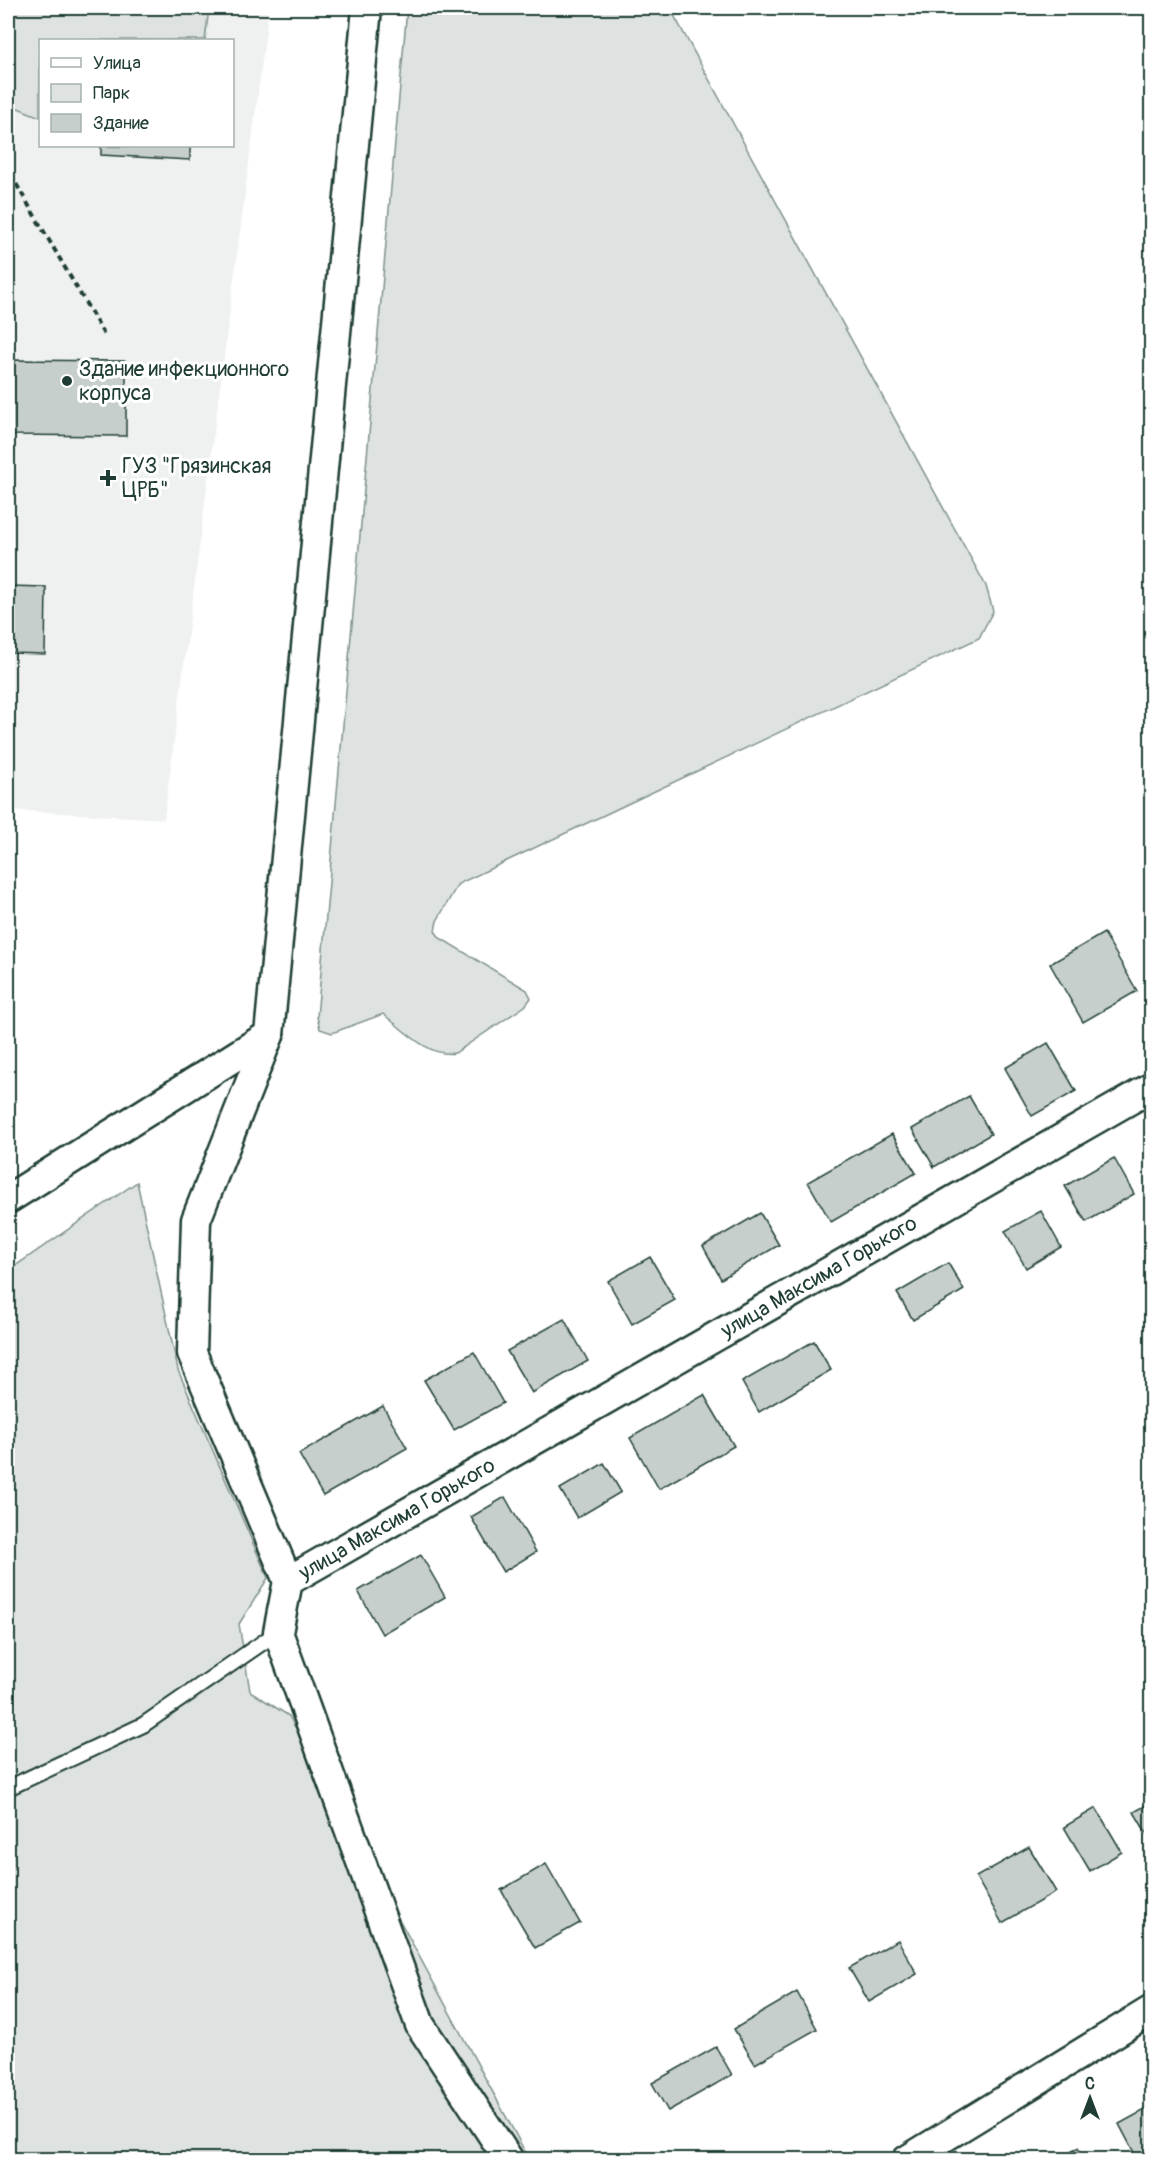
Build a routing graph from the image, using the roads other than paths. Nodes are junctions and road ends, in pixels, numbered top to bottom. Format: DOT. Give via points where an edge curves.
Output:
graph roads {
  1 [pos="367,8"];
  2 [pos="269,1035"];
  3 [pos="1152,1087"];
  4 [pos="8,1199"];
  5 [pos="288,1581"];
  6 [pos="278,1632"];
  7 [pos="8,1788"];
  8 [pos="1152,2010"];
  9 [pos="509,2160"];
  10 [pos="907,2160"];
  1 -- 2 [label="street, улица Максима Горького"];
  2 -- 4 [label="street"];
  2 -- 5 [label="street, улица Максима Горького" via="196,1220 192,1353"];
  3 -- 5 [label="street, улица Максима Горького"];
  5 -- 6 [label="street"];
  6 -- 7 [label="lane" via="143,1725"];
  6 -- 9 [label="street" via="420,2025"];
  8 -- 10 [label="street"];
}
